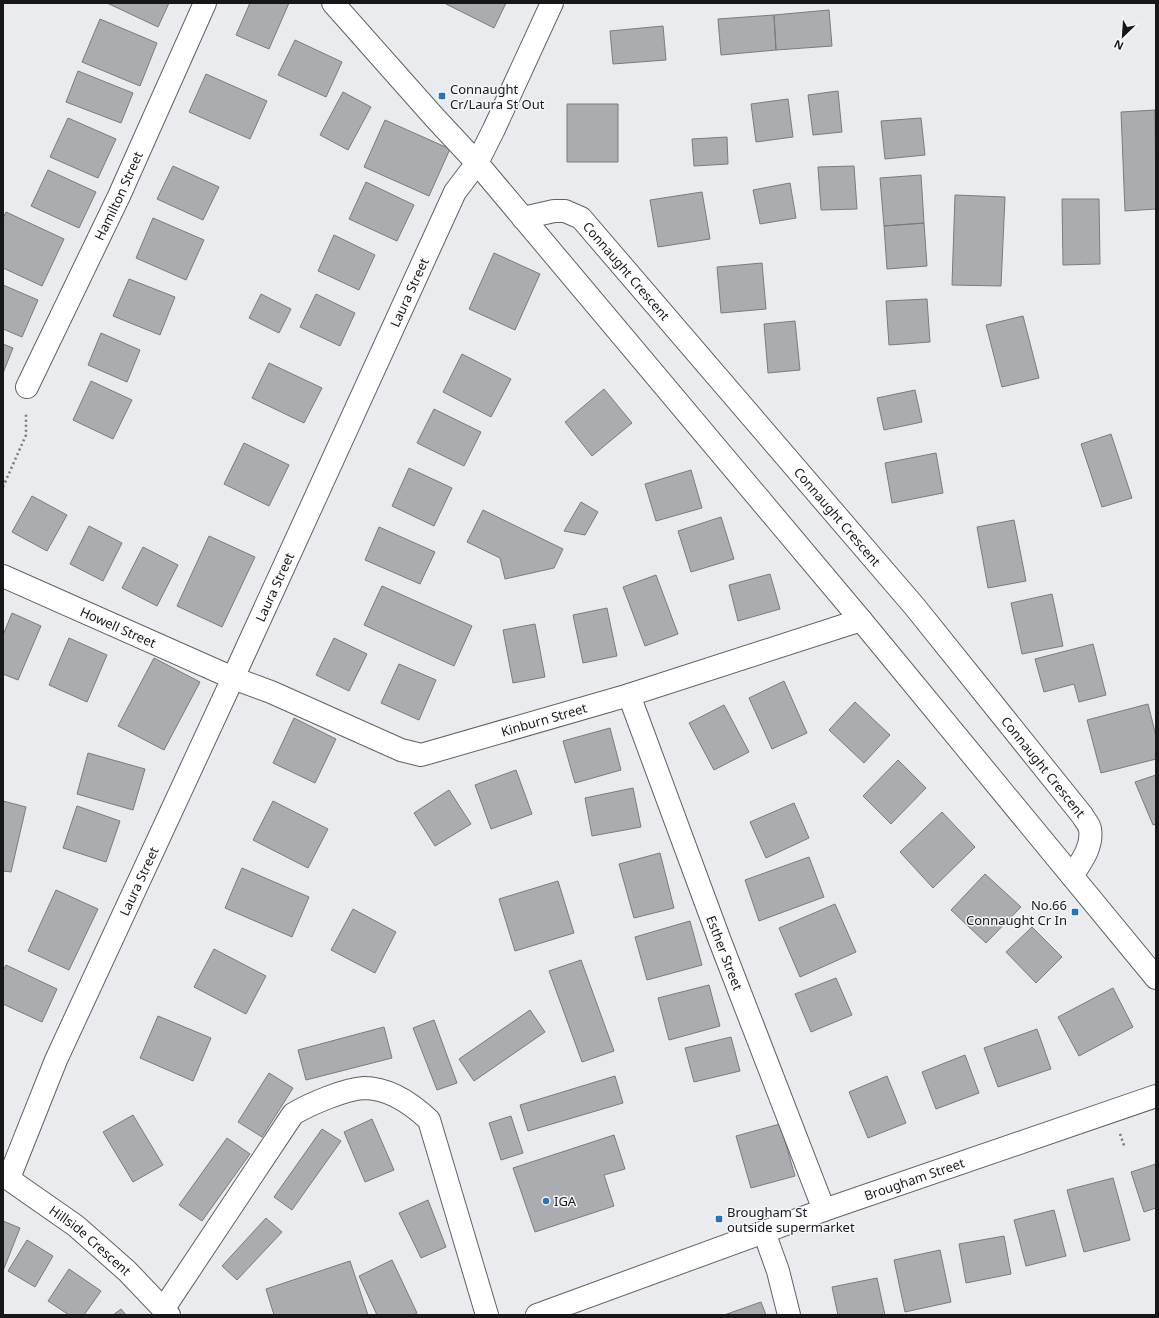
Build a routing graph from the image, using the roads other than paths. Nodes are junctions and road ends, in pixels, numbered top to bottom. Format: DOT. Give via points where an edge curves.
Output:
graph roads {
  1 [pos="205,3"];
  2 [pos="333,3"];
  3 [pos="552,3"];
  4 [pos="477,163"];
  5 [pos="523,218"];
  6 [pos="27,387"];
  7 [pos="3,576"];
  8 [pos="861,620"];
  9 [pos="233,678"];
  10 [pos="629,695"];
  11 [pos="1072,876"];
  12 [pos="1156,978"];
  13 [pos="1156,1096"];
  14 [pos="6,1176"];
  15 [pos="824,1210"];
  16 [pos="764,1232"];
  17 [pos="167,1312"];
  18 [pos="487,1315"];
  19 [pos="537,1315"];
  20 [pos="789,1315"];
  1 -- 6 [label="street, Hamilton Street" via="119,196"];
  2 -- 4 [label="street"];
  3 -- 4 [label="street, Laura Street"];
  4 -- 5 [label="street"];
  4 -- 9 [label="street, Laura Street" via="455,192"];
  5 -- 8 [label="street"];
  5 -- 11 [label="street, Connaught Crescent" via="565,210 581,218 915,607 1090,828 1090,843"];
  7 -- 9 [label="street, Howell Street"];
  8 -- 10 [label="street, Kinburn Street"];
  8 -- 11 [label="street"];
  9 -- 10 [label="street, Kinburn Street" via="420,756"];
  9 -- 14 [label="street, Laura Street" via="56,1060"];
  10 -- 15 [label="street, Esther Street" via="720,941"];
  11 -- 12 [label="street"];
  13 -- 15 [label="street, Brougham Street"];
  14 -- 17 [label="street, Hillside Crescent" via="76,1226 127,1271"];
  15 -- 16 [label="street, Brougham Street"];
  16 -- 19 [label="street, Brougham Street"];
  16 -- 20 [label="street" via="778,1271"];
  17 -- 18 [label="street" via="293,1114 310,1104 364,1088 381,1091 400,1099 415,1107 429,1120"];
}
